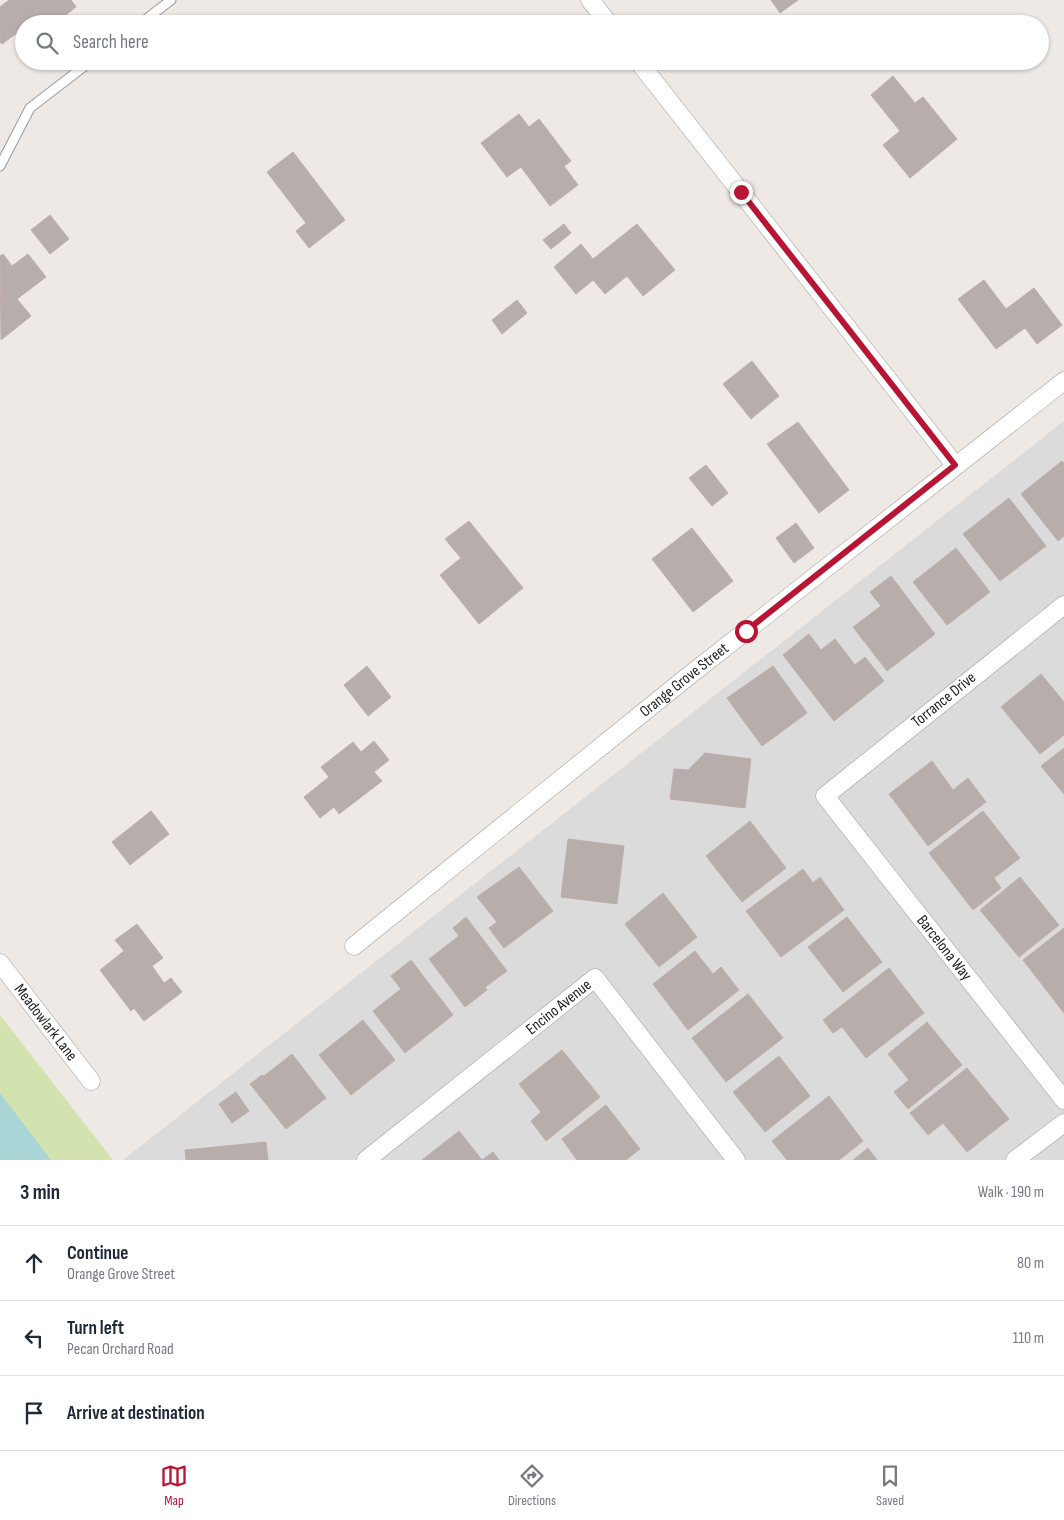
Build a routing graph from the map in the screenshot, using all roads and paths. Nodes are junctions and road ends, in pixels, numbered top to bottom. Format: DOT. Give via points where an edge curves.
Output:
graph roads {
  1 [pos="171,0"];
  2 [pos="590,0"];
  3 [pos="152,15"];
  4 [pos="602,15"];
  5 [pos="79,70"];
  6 [pos="645,70"];
  7 [pos="0,166"];
  8 [pos="1064,381"];
  9 [pos="955,465"];
  10 [pos="1064,605"];
  11 [pos="825,796"];
  12 [pos="354,946"];
  13 [pos="0,963"];
  14 [pos="92,1081"];
  15 [pos="1064,1100"];
  16 [pos="1064,1123"];
  17 [pos="366,1160"];
  18 [pos="736,1160"];
  19 [pos="1015,1160"];
  1 -- 3 [label="lane"];
  2 -- 4 [label="street"];
  5 -- 7 [label="lane" via="30,108"];
  6 -- 9 [label="street"];
  8 -- 9 [label="street, Orange Grove Street"];
  9 -- 12 [label="street, Orange Grove Street"];
  10 -- 11 [label="street, Torrance Drive"];
  11 -- 15 [label="street, Barcelona Way"];
  13 -- 14 [label="street, Meadowlark Lane"];
  16 -- 19 [label="street"];
  17 -- 18 [label="street, Encino Avenue" via="595,978"];
}
